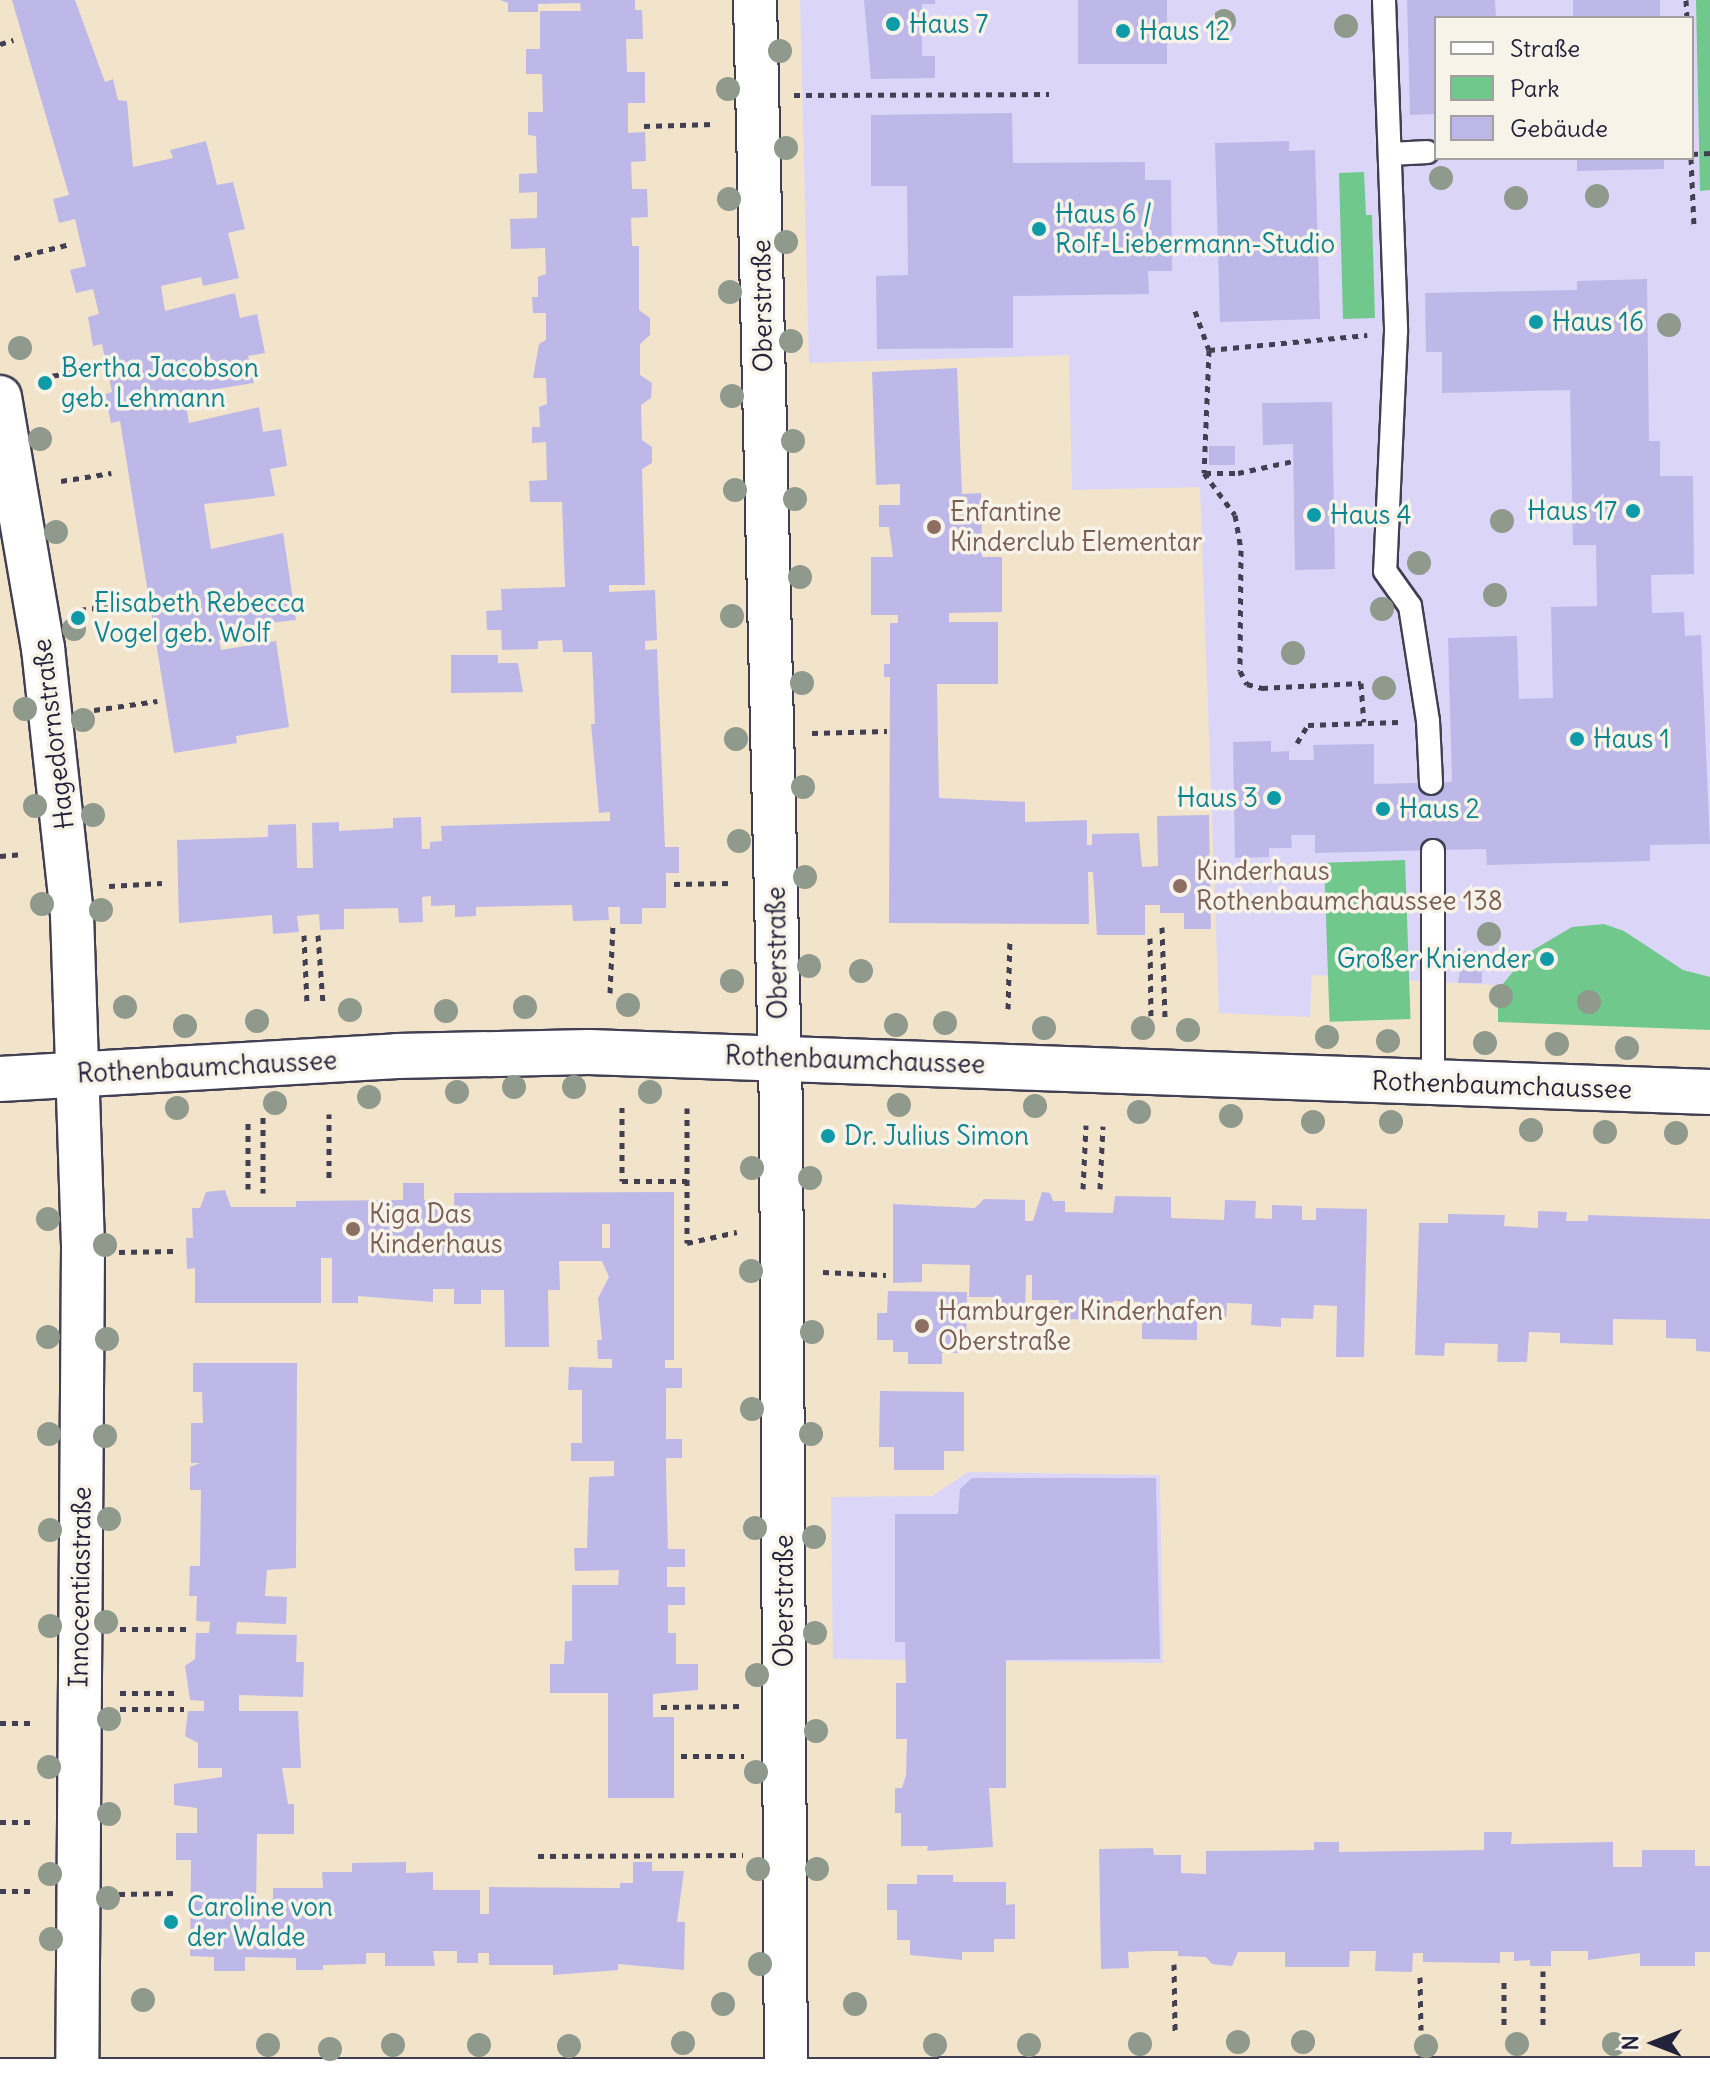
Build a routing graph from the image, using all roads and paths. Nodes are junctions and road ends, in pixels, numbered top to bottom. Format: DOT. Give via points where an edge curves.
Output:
graph roads {
  1 [pos="755,0"];
  2 [pos="1384,0"];
  3 [pos="13,40"];
  4 [pos="0,44"];
  5 [pos="1049,94"];
  6 [pos="757,95"];
  7 [pos="714,124"];
  8 [pos="644,126"];
  9 [pos="1427,152"];
  10 [pos="1391,154"];
  11 [pos="1692,160"];
  12 [pos="1694,228"];
  13 [pos="70,244"];
  14 [pos="14,258"];
  15 [pos="1195,311"];
  16 [pos="1396,332"];
  17 [pos="1209,350"];
  18 [pos="88,369"];
  19 [pos="41,378"];
  20 [pos="0,397"];
  21 [pos="1293,461"];
  22 [pos="111,473"];
  23 [pos="1204,473"];
  24 [pos="61,481"];
  25 [pos="134,602"];
  26 [pos="80,610"];
  27 [pos="157,701"];
  28 [pos="94,710"];
  29 [pos="1428,721"];
  30 [pos="1364,722"];
  31 [pos="887,731"];
  32 [pos="812,733"];
  33 [pos="1297,743"];
  34 [pos="1431,783"];
  35 [pos="1433,851"];
  36 [pos="23,854"];
  37 [pos="0,856"];
  38 [pos="162,883"];
  39 [pos="732,883"];
  40 [pos="674,884"];
  41 [pos="109,886"];
  42 [pos="613,924"];
  43 [pos="1162,927"];
  44 [pos="304,935"];
  45 [pos="318,935"];
  46 [pos="1010,938"];
  47 [pos="1150,938"];
  48 [pos="610,993"];
  49 [pos="307,1003"];
  50 [pos="323,1003"];
  51 [pos="1008,1009"];
  52 [pos="1151,1016"];
  53 [pos="1165,1017"];
  54 [pos="780,1057"];
  55 [pos="78,1075"];
  56 [pos="0,1079"];
  57 [pos="1433,1082"];
  58 [pos="1710,1092"];
  59 [pos="622,1107"];
  60 [pos="687,1108"];
  61 [pos="329,1114"];
  62 [pos="263,1117"];
  63 [pos="248,1118"];
  64 [pos="1086,1125"];
  65 [pos="1103,1126"];
  66 [pos="329,1178"];
  67 [pos="687,1181"];
  68 [pos="248,1189"];
  69 [pos="1083,1189"];
  70 [pos="1100,1189"];
  71 [pos="263,1193"];
  72 [pos="737,1232"];
  73 [pos="173,1251"];
  74 [pos="118,1252"];
  75 [pos="823,1272"];
  76 [pos="886,1275"];
  77 [pos="120,1629"];
  78 [pos="192,1629"];
  79 [pos="120,1693"];
  80 [pos="180,1693"];
  81 [pos="743,1706"];
  82 [pos="661,1707"];
  83 [pos="120,1709"];
  84 [pos="184,1709"];
  85 [pos="0,1723"];
  86 [pos="36,1723"];
  87 [pos="681,1756"];
  88 [pos="744,1756"];
  89 [pos="0,1822"];
  90 [pos="36,1822"];
  91 [pos="743,1855"];
  92 [pos="538,1856"];
  93 [pos="0,1891"];
  94 [pos="36,1891"];
  95 [pos="176,1893"];
  96 [pos="119,1894"];
  97 [pos="1174,1964"];
  98 [pos="1543,1971"];
  99 [pos="1420,1977"];
  100 [pos="1504,1982"];
  101 [pos="1543,2029"];
  102 [pos="1421,2030"];
  103 [pos="1504,2030"];
  104 [pos="1175,2031"];
  105 [pos="1710,2080"];
  106 [pos="0,2081"];
  107 [pos="77,2090"];
  108 [pos="786,2090"];
  1 -- 6 [label="street, Oberstraße"];
  2 -- 10 [label="lane"];
  3 -- 4 [label="path"];
  5 -- 6 [label="path"];
  6 -- 54 [label="street, Oberstraße"];
  7 -- 8 [label="path"];
  9 -- 10 [label="lane"];
  10 -- 16 [label="lane"];
  11 -- 12 [label="path"];
  13 -- 14 [label="path"];
  15 -- 17 [label="path"];
  16 -- 17 [label="path"];
  16 -- 29 [label="lane" via="1385,571 1410,606"];
  17 -- 23 [label="path"];
  18 -- 19 [label="path"];
  20 -- 55 [label="street, Hagedornstraße" via="32,575 59,782 72,914"];
  21 -- 23 [label="path" via="1238,473"];
  22 -- 24 [label="path"];
  23 -- 30 [label="path" via="1235,515 1241,550 1237,642 1247,684 1262,688 1361,683"];
  25 -- 26 [label="path"];
  27 -- 28 [label="path"];
  29 -- 30 [label="path"];
  29 -- 34 [label="lane"];
  30 -- 33 [label="path" via="1308,725"];
  31 -- 32 [label="path"];
  35 -- 57 [label="lane"];
  36 -- 37 [label="path"];
  38 -- 41 [label="path"];
  39 -- 40 [label="path"];
  42 -- 48 [label="path"];
  43 -- 53 [label="path"];
  44 -- 49 [label="path"];
  45 -- 50 [label="path"];
  46 -- 51 [label="path"];
  47 -- 52 [label="path"];
  54 -- 55 [label="main road, Rothenbaumchaussee" via="510,1051"];
  54 -- 57 [label="main road, Rothenbaumchaussee"];
  54 -- 108 [label="street, Oberstraße"];
  55 -- 56 [label="main road, Rothenbaumchaussee"];
  55 -- 107 [label="street, Innocentiastraße" via="83,1248"];
  57 -- 58 [label="main road, Rothenbaumchaussee"];
  59 -- 67 [label="path" via="622,1181"];
  60 -- 67 [label="path"];
  61 -- 66 [label="path"];
  62 -- 71 [label="path"];
  63 -- 68 [label="path"];
  64 -- 69 [label="path"];
  65 -- 70 [label="path"];
  67 -- 72 [label="path" via="687,1243"];
  73 -- 74 [label="path"];
  75 -- 76 [label="path"];
  77 -- 78 [label="path"];
  79 -- 80 [label="path"];
  81 -- 82 [label="path"];
  83 -- 84 [label="path"];
  85 -- 86 [label="path"];
  87 -- 88 [label="path"];
  89 -- 90 [label="path"];
  91 -- 92 [label="path"];
  93 -- 94 [label="path"];
  95 -- 96 [label="path"];
  97 -- 104 [label="path"];
  98 -- 101 [label="path"];
  99 -- 102 [label="path"];
  100 -- 103 [label="path"];
  105 -- 108 [label="main road"];
  106 -- 107 [label="main road"];
  107 -- 108 [label="main road"];
}
